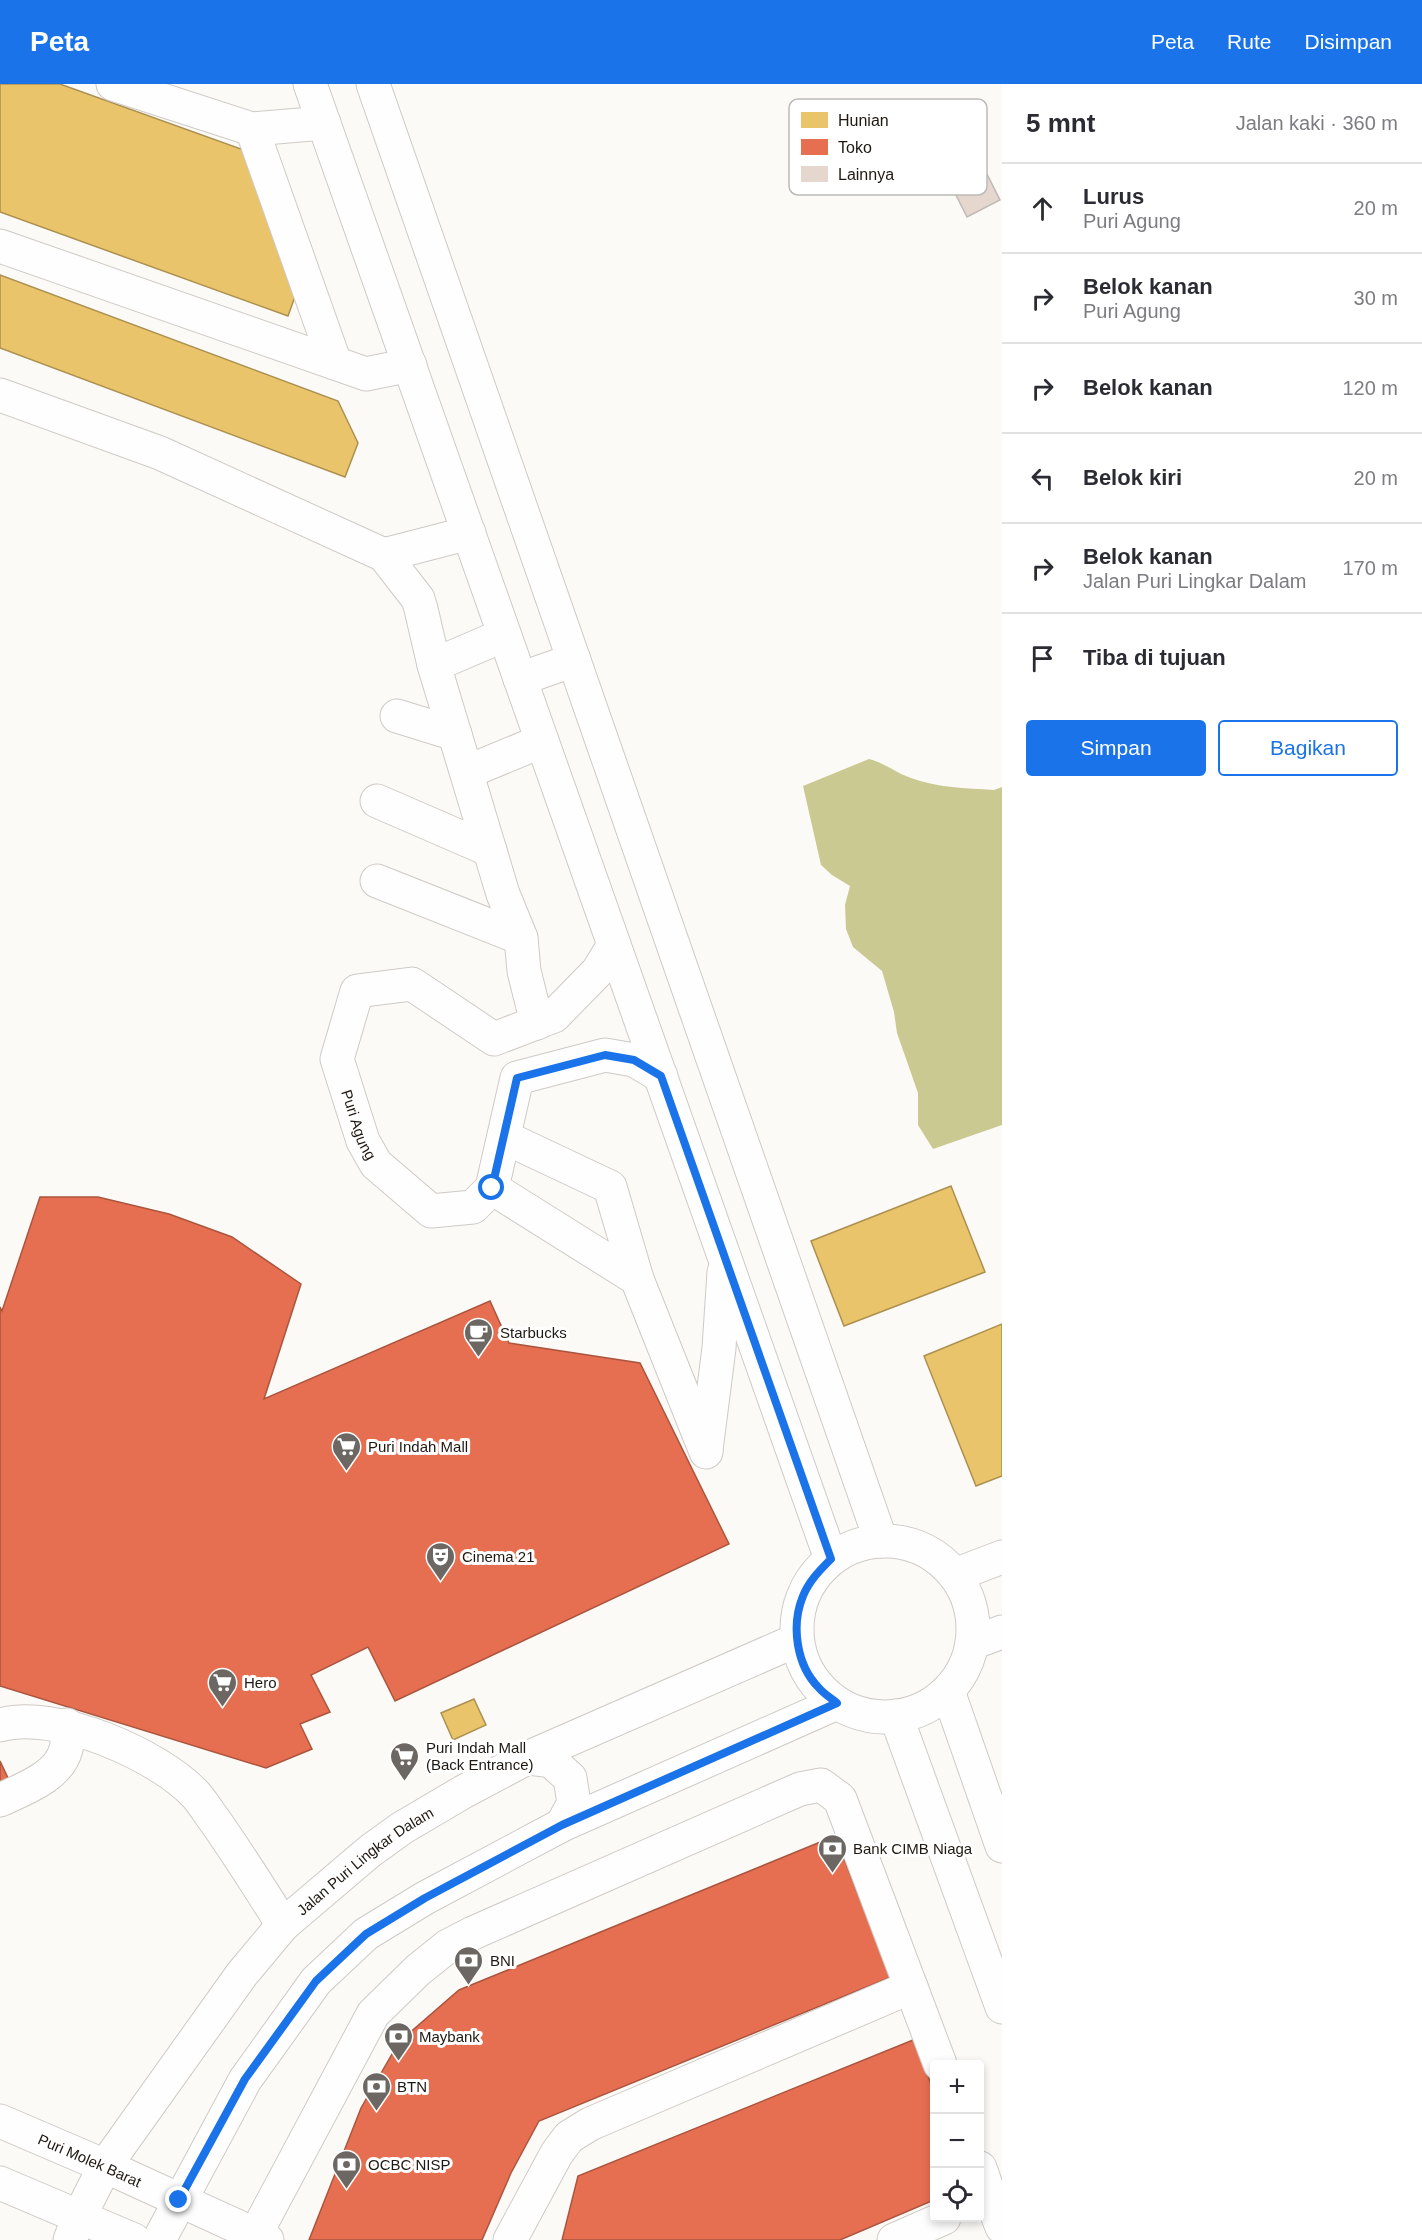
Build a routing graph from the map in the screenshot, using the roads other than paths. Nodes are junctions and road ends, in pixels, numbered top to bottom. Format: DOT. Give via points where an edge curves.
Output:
graph roads {
  1 [pos="112,84"];
  2 [pos="310,84"];
  3 [pos="373,84"];
  4 [pos="324,123"];
  5 [pos="252,129"];
  6 [pos="0,246"];
  7 [pos="335,363"];
  8 [pos="410,365"];
  9 [pos="0,395"];
  10 [pos="468,533"];
  11 [pos="384,555"];
  12 [pos="504,635"];
  13 [pos="574,660"];
  14 [pos="434,665"];
  15 [pos="520,679"];
  16 [pos="397,716"];
  17 [pos="455,734"];
  18 [pos="542,741"];
  19 [pos="467,772"];
  20 [pos="377,801"];
  21 [pos="490,850"];
  22 [pos="377,881"];
  23 [pos="521,938"];
  24 [pos="614,945"];
  25 [pos="545,1019"];
  26 [pos="570,1064"];
  27 [pos="661,1076"];
  28 [pos="504,1137"];
  29 [pos="492,1188"];
  30 [pos="725,1259"];
  31 [pos="637,1279"];
  32 [pos="881,1541"];
  33 [pos="1002,1557"];
  34 [pos="831,1559"];
  35 [pos="955,1575"];
  36 [pos="1002,1632"];
  37 [pos="797,1640"];
  38 [pos="972,1643"];
  39 [pos="948,1691"];
  40 [pos="837,1703"];
  41 [pos="896,1716"];
  42 [pos="0,1725"];
  43 [pos="68,1725"];
  44 [pos="527,1758"];
  45 [pos="0,1800"];
  46 [pos="562,1825"];
  47 [pos="1002,1846"];
  48 [pos="283,1925"];
  49 [pos="911,1987"];
  50 [pos="1002,2007"];
  51 [pos="938,2060"];
  52 [pos="0,2121"];
  53 [pos="105,2166"];
  54 [pos="0,2183"];
  55 [pos="984,2191"];
  56 [pos="179,2200"];
  57 [pos="933,2222"];
  58 [pos="1002,2228"];
  59 [pos="75,2229"];
  60 [pos="261,2237"];
  61 [pos="134,2240"];
  62 [pos="159,2240"];
  63 [pos="510,2240"];
  64 [pos="894,2240"];
  1 -- 5 [label="street"];
  2 -- 4 [label="street"];
  3 -- 13 [label="street"];
  4 -- 5 [label="street"];
  4 -- 8 [label="street"];
  5 -- 7 [label="street"];
  6 -- 7 [label="street"];
  7 -- 8 [label="street" via="366,374"];
  8 -- 10 [label="street"];
  9 -- 11 [label="street" via="160,453"];
  10 -- 11 [label="street"];
  10 -- 12 [label="street"];
  11 -- 14 [label="street" via="418,599"];
  12 -- 14 [label="street"];
  12 -- 15 [label="street"];
  13 -- 15 [label="street"];
  13 -- 32 [label="street"];
  14 -- 17 [label="street"];
  15 -- 18 [label="street"];
  16 -- 17 [label="street"];
  17 -- 19 [label="street"];
  18 -- 19 [label="street"];
  18 -- 24 [label="street"];
  19 -- 21 [label="street"];
  20 -- 21 [label="street"];
  21 -- 23 [label="street"];
  22 -- 23 [label="street"];
  23 -- 25 [label="street" via="524,971"];
  24 -- 25 [label="street, Puri Agung" via="598,971"];
  24 -- 27 [label="street"];
  25 -- 26 [label="street"];
  25 -- 29 [label="street, Puri Agung" via="494,1039 412,984 357,991 337,1059 363,1141 376,1164 431,1211 472,1207"];
  26 -- 27 [label="street" via="605,1055 634,1060"];
  26 -- 28 [label="street" via="517,1078"];
  27 -- 30 [label="street"];
  28 -- 29 [label="street"];
  28 -- 31 [label="street" via="610,1187"];
  29 -- 31 [label="street"];
  30 -- 31 [label="street" via="706,1452"];
  30 -- 34 [label="street"];
  32 -- 34 [label="street" via="855,1547"];
  32 -- 35 [label="street" via="902,1542 922,1549"];
  33 -- 35 [label="street"];
  34 -- 37 [label="street" via="803,1595 797,1617"];
  35 -- 38 [label="street" via="967,1596"];
  36 -- 38 [label="street"];
  37 -- 40 [label="street" via="813,1680"];
  37 -- 44 [label="street, Jalan Puri Lingkar Dalam"];
  38 -- 39 [label="street" via="959,1677"];
  39 -- 41 [label="street" via="915,1712"];
  39 -- 47 [label="street"];
  40 -- 41 [label="street" via="865,1716"];
  40 -- 46 [label="street"];
  41 -- 50 [label="street"];
  42 -- 43 [label="street" via="34,1721"];
  43 -- 45 [label="street" via="66,1749 59,1764 32,1785"];
  43 -- 48 [label="street" via="164,1769 196,1795"];
  44 -- 46 [label="street" via="551,1761 570,1778 574,1803"];
  44 -- 48 [label="street, Jalan Puri Lingkar Dalam" via="402,1828"];
  46 -- 56 [label="street" via="366,1934 316,1981 245,2079"];
  48 -- 53 [label="street, Jalan Puri Lingkar Dalam" via="242,1974"];
  49 -- 51 [label="street"];
  49 -- 60 [label="street" via="840,1799 820,1785 800,1789 473,1933 448,1946 418,1970 373,2014"];
  49 -- 63 [label="street" via="590,2124 569,2137"];
  52 -- 53 [label="street, Puri Molek Barat"];
  53 -- 56 [label="street, Puri Molek Barat"];
  53 -- 59 [label="street, Jalan Puri Lingkar Dalam"];
  54 -- 59 [label="street"];
  55 -- 58 [label="street"];
  56 -- 60 [label="street, Puri Molek Barat"];
  56 -- 62 [label="street"];
  57 -- 64 [label="street"];
  59 -- 61 [label="street"];
}
